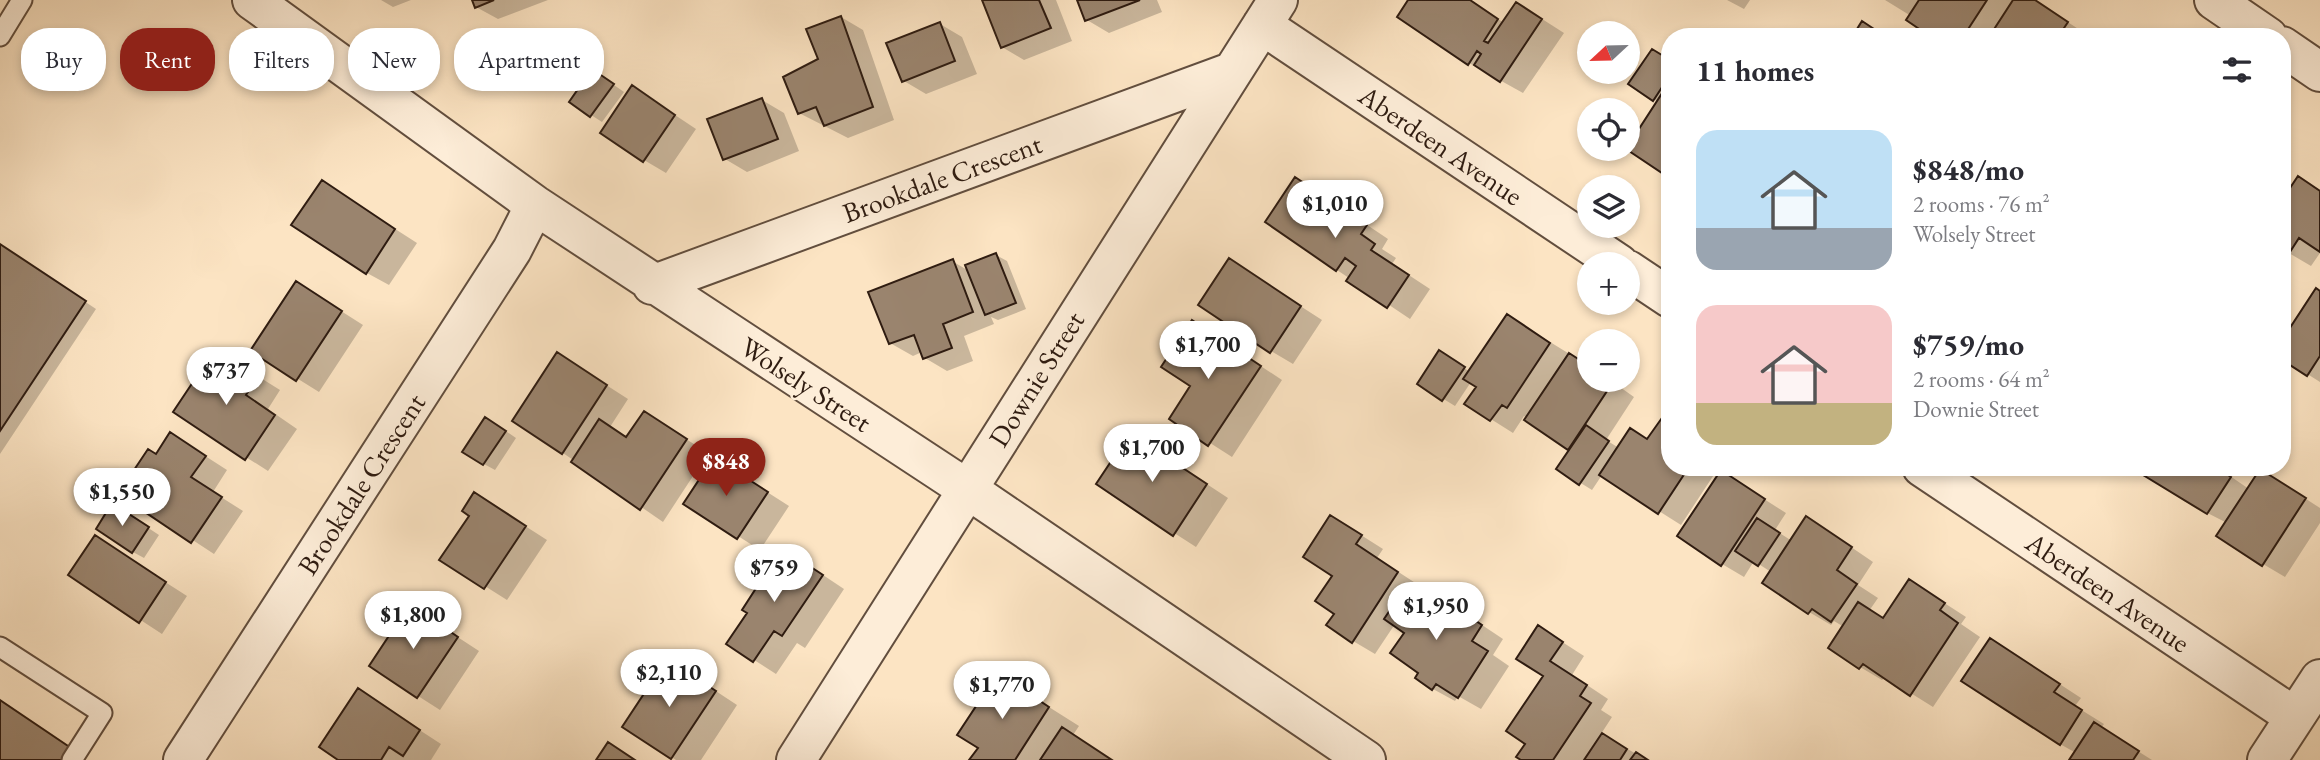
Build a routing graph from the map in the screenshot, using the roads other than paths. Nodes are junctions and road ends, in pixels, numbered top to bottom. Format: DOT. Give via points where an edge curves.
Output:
graph roads {
  1 [pos="22,0"];
  2 [pos="252,0"];
  3 [pos="2214,0"];
  4 [pos="1270,13"];
  5 [pos="2255,28"];
  6 [pos="0,36"];
  7 [pos="2291,52"];
  8 [pos="1231,72"];
  9 [pos="2320,72"];
  10 [pos="536,205"];
  11 [pos="1602,252"];
  12 [pos="1640,278"];
  13 [pos="652,285"];
  14 [pos="1661,292"];
  15 [pos="1935,476"];
  16 [pos="967,489"];
  17 [pos="0,647"];
  18 [pos="2320,679"];
  19 [pos="2295,717"];
  20 [pos="72,760"];
  21 [pos="183,760"];
  22 [pos="796,760"];
  23 [pos="1366,760"];
  24 [pos="2267,760"];
  1 -- 6 [label="lane"];
  2 -- 10 [label="street, Wolsely Street"];
  3 -- 5 [label="street"];
  4 -- 8 [label="street, Downie Street"];
  4 -- 11 [label="street, Aberdeen Avenue"];
  7 -- 9 [label="street"];
  8 -- 13 [label="street, Brookdale Crescent"];
  8 -- 16 [label="street, Downie Street"];
  10 -- 13 [label="street, Wolsely Street"];
  10 -- 21 [label="street, Brookdale Crescent" via="512,250"];
  12 -- 14 [label="street"];
  13 -- 16 [label="street, Wolsely Street"];
  15 -- 19 [label="street, Aberdeen Avenue"];
  16 -- 22 [label="street, Downie Street"];
  16 -- 23 [label="street, Wolsely Street"];
  17 -- 20 [label="lane" via="102,713"];
  18 -- 19 [label="street"];
  19 -- 24 [label="street"];
}
